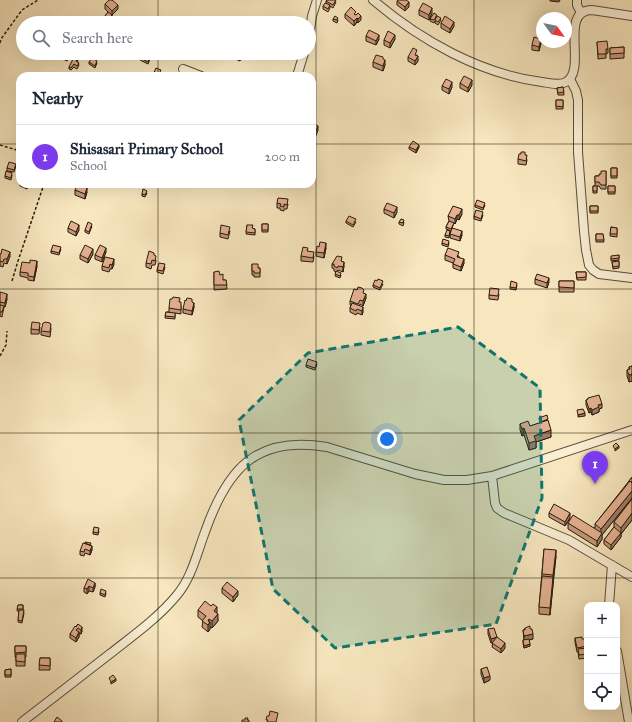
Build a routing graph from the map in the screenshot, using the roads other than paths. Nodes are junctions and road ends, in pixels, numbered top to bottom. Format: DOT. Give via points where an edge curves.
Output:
graph roads {
  1 [pos="317,0"];
  2 [pos="373,0"];
  3 [pos="577,0"];
  4 [pos="581,13"];
  5 [pos="312,16"];
  6 [pos="632,16"];
  7 [pos="302,60"];
  8 [pos="183,69"];
  9 [pos="191,72"];
  10 [pos="298,72"];
  11 [pos="570,79"];
  12 [pos="632,278"];
  13 [pos="632,430"];
  14 [pos="492,476"];
  15 [pos="612,565"];
  16 [pos="632,577"];
  17 [pos="609,602"];
  18 [pos="620,669"];
  19 [pos="22,722"];
  20 [pos="629,722"];
  1 -- 5 [label="street"];
  2 -- 11 [label="street" via="424,37 478,64 511,76 536,81 561,84"];
  3 -- 4 [label="street"];
  4 -- 6 [label="street" via="592,10"];
  4 -- 11 [label="street" via="575,26 574,67"];
  7 -- 10 [label="street"];
  8 -- 9 [label="street"];
  11 -- 12 [label="street" via="578,100 578,152 589,266 600,274"];
  13 -- 14 [label="street"];
  14 -- 15 [label="street" via="497,508 570,540"];
  14 -- 19 [label="street" via="444,480 316,445 282,446 256,456 237,471 225,488 205,531 190,574 177,595 152,621"];
  15 -- 16 [label="street"];
  15 -- 17 [label="street"];
  18 -- 20 [label="street"];
}
